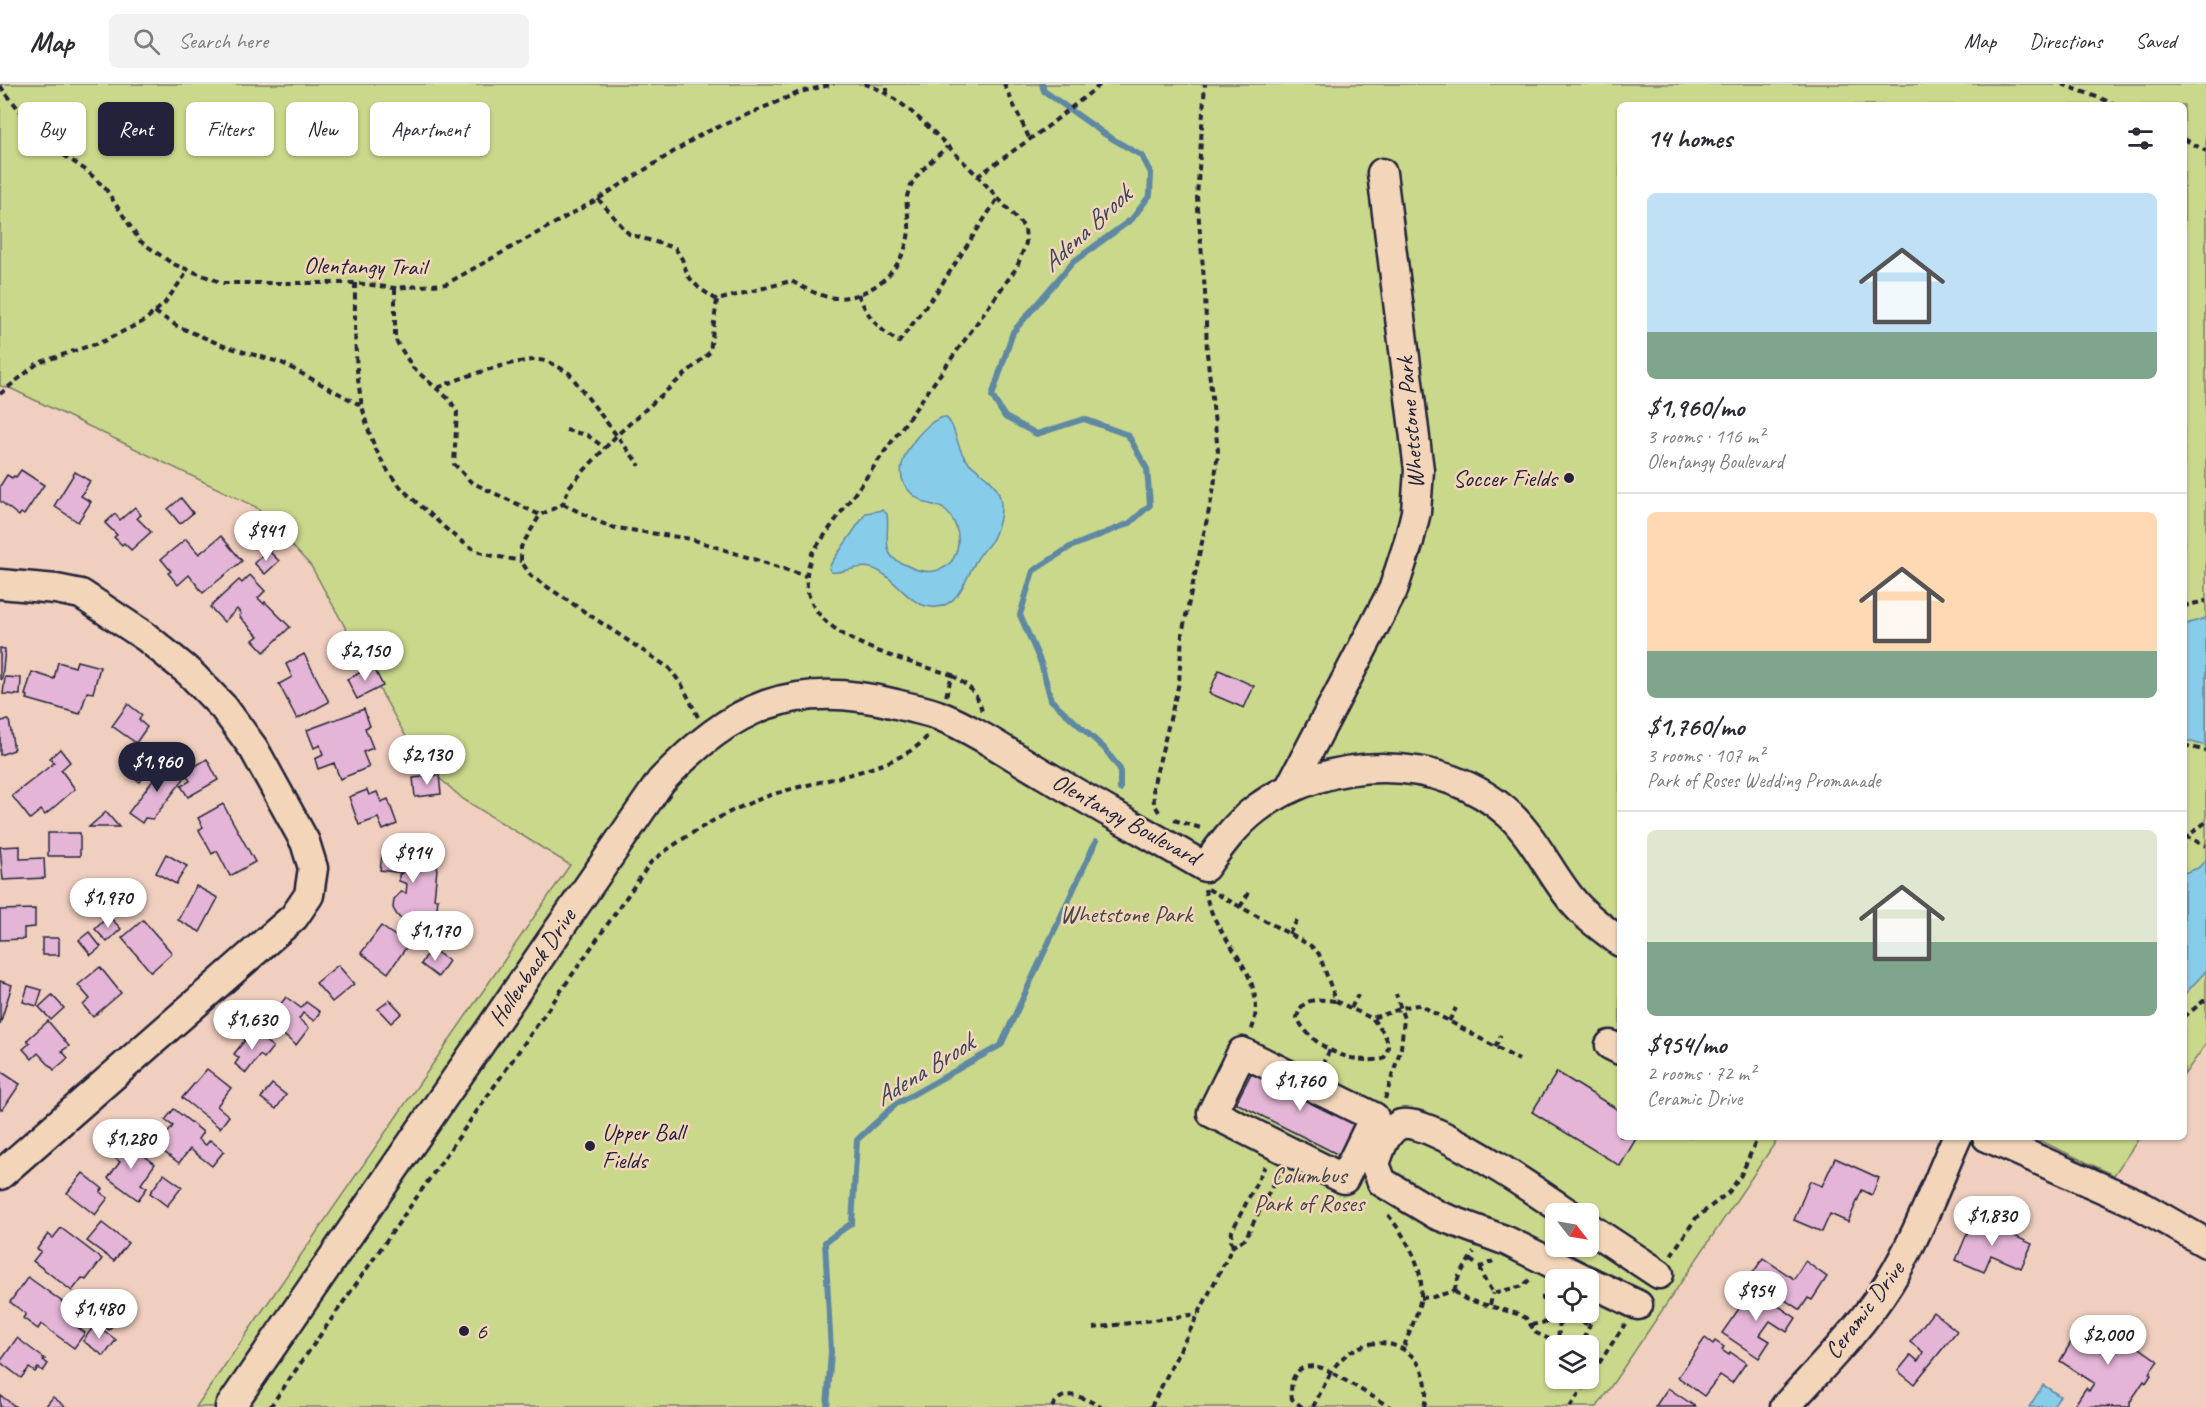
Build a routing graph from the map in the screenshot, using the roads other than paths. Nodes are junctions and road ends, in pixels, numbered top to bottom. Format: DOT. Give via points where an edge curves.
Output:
graph roads {
  1 [pos="1382,173"];
  2 [pos="0,584"];
  3 [pos="939,716"];
  4 [pos="1289,789"];
  5 [pos="1617,939"];
  6 [pos="1956,1140"];
  7 [pos="1994,1140"];
  8 [pos="1283,1148"];
  9 [pos="0,1175"];
  10 [pos="1552,1203"];
  11 [pos="1599,1234"];
  12 [pos="2206,1243"];
  13 [pos="1555,1269"];
  14 [pos="1659,1274"];
  15 [pos="1599,1292"];
  16 [pos="1638,1305"];
  17 [pos="230,1407"];
  18 [pos="1785,1407"];
  1 -- 4 [label="street, Whetstone Park" via="1419,470 1416,512 1393,590"];
  2 -- 9 [label="street" via="81,594 146,637 189,672 224,708 254,749 304,842 313,868 309,895 294,918"];
  3 -- 4 [label="street, Olentangy Boulevard" via="1128,823 1205,877 1228,836 1256,809"];
  3 -- 17 [label="street, Hollenback Drive" via="875,699 825,693 790,698 731,721 676,765 649,797"];
  4 -- 5 [label="street, Olentangy Boulevard" via="1320,776 1353,769 1387,768 1452,781 1510,815 1574,903"];
  6 -- 18 [label="street, Ceramic Drive" via="1890,1282 1847,1338"];
  7 -- 12 [label="street" via="2136,1203"];
  8 -- 8 [label="street" via="1344,1179 1374,1117 1242,1052 1212,1113"];
  10 -- 13 [label="street" via="1452,1140 1418,1125 1399,1125 1389,1132 1375,1164 1382,1182 1437,1215 1507,1241"];
  11 -- 14 [label="street"];
  15 -- 16 [label="street"];
}
